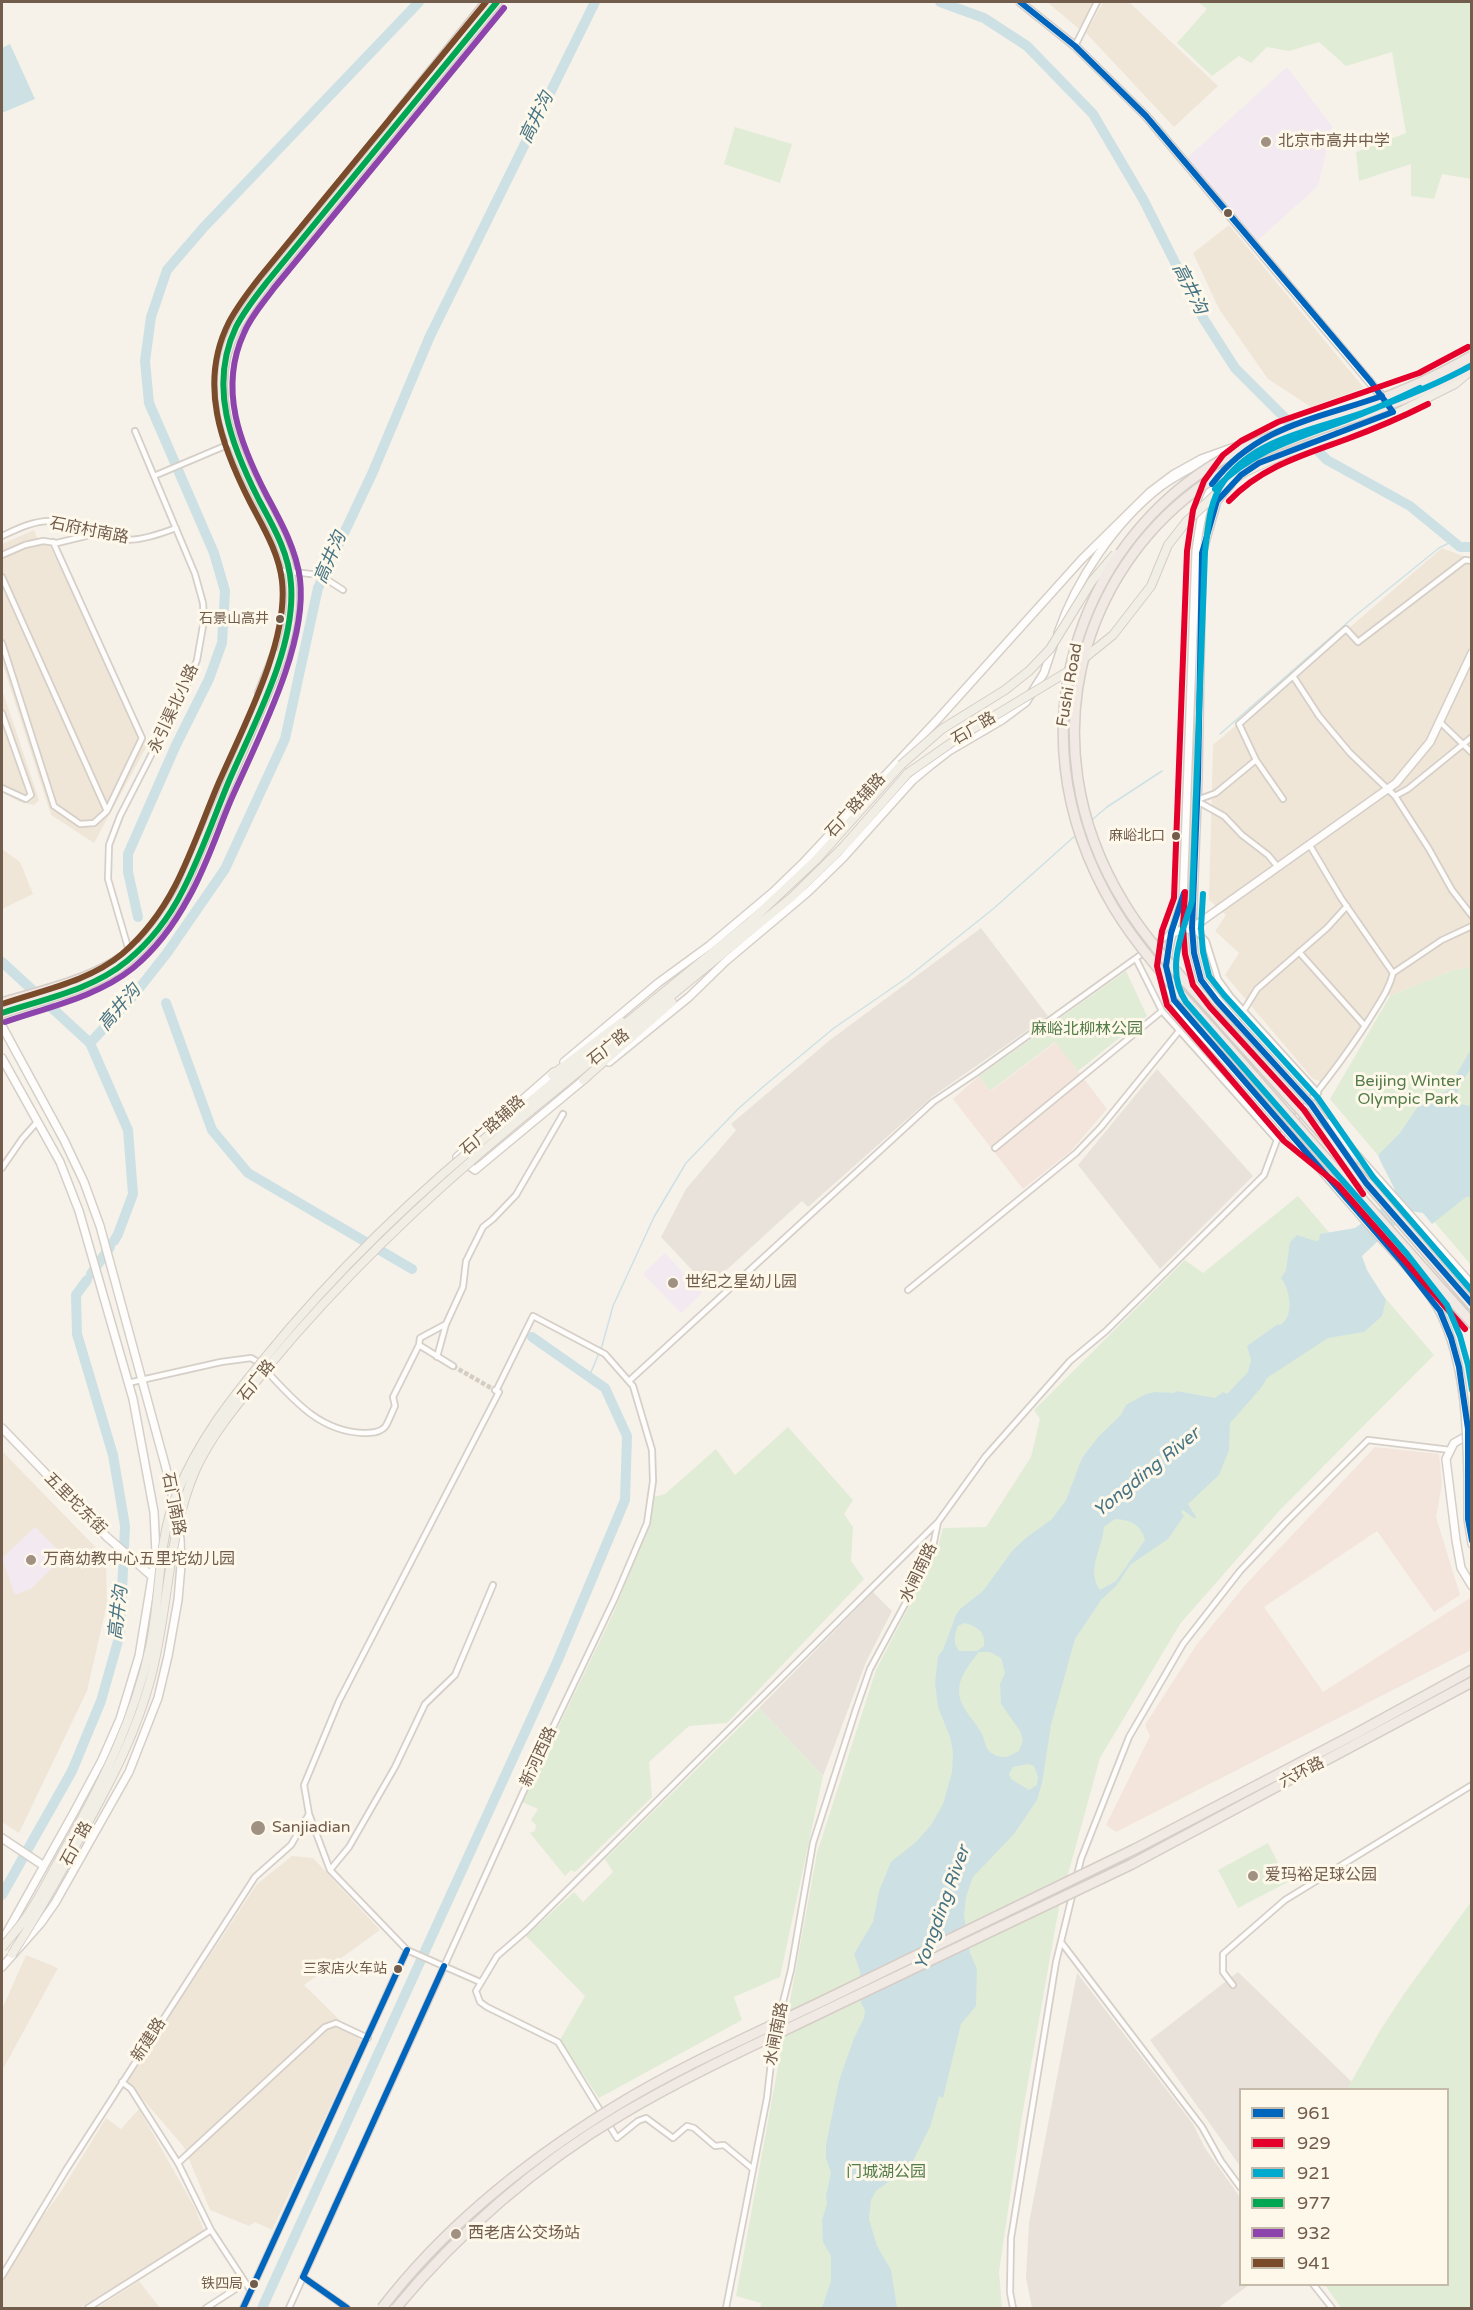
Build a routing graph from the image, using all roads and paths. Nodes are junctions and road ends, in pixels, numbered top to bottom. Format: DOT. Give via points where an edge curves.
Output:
graph roads {
  1 [pos="487,2"];
  2 [pos="496,2"];
  3 [pos="1020,2"];
  4 [pos="1097,2"];
  5 [pos="1075,46"];
  6 [pos="1472,356"];
  7 [pos="1472,370"];
  8 [pos="1382,396"];
  9 [pos="1393,412"];
  10 [pos="135,431"];
  11 [pos="1271,435"];
  12 [pos="229,444"];
  13 [pos="156,475"];
  14 [pos="1217,476"];
  15 [pos="176,528"];
  16 [pos="94,534"];
  17 [pos="1132,535"];
  18 [pos="2,536"];
  19 [pos="53,542"];
  20 [pos="2,555"];
  21 [pos="1472,561"];
  22 [pos="1073,568"];
  23 [pos="287,571"];
  24 [pos="2,577"];
  25 [pos="1083,577"];
  26 [pos="343,590"];
  27 [pos="2,643"];
  28 [pos="1472,653"];
  29 [pos="1293,676"];
  30 [pos="2,713"];
  31 [pos="1440,722"];
  32 [pos="1472,737"];
  33 [pos="1464,744"];
  34 [pos="1472,753"];
  35 [pos="1256,760"];
  36 [pos="2,788"];
  37 [pos="1386,790"];
  38 [pos="1395,796"];
  39 [pos="1283,799"];
  40 [pos="1197,800"];
  41 [pos="107,811"];
  42 [pos="1310,844"];
  43 [pos="1278,867"];
  44 [pos="1347,906"];
  45 [pos="1472,916"];
  46 [pos="1472,926"];
  47 [pos="1192,928"];
  48 [pos="1171,933"];
  49 [pos="129,951"];
  50 [pos="1299,952"];
  51 [pos="1136,959"];
  52 [pos="704,970"];
  53 [pos="1393,973"];
  54 [pos="58,990"];
  55 [pos="656,1000"];
  56 [pos="2,1003"];
  57 [pos="16,1003"];
  58 [pos="1244,1010"];
  59 [pos="1162,1011"];
  60 [pos="2,1013"];
  61 [pos="2,1026"];
  62 [pos="1365,1026"];
  63 [pos="1179,1031"];
  64 [pos="2,1058"];
  65 [pos="552,1075"];
  66 [pos="583,1080"];
  67 [pos="1318,1093"];
  68 [pos="1311,1104"];
  69 [pos="563,1114"];
  70 [pos="515,1119"];
  71 [pos="38,1121"];
  72 [pos="1291,1135"];
  73 [pos="1277,1140"];
  74 [pos="995,1148"];
  75 [pos="2,1168"];
  76 [pos="1344,1179"];
  77 [pos="1366,1183"];
  78 [pos="1472,1285"];
  79 [pos="908,1290"];
  80 [pos="1472,1305"];
  81 [pos="1472,1323"];
  82 [pos="446,1324"];
  83 [pos="418,1345"];
  84 [pos="437,1356"];
  85 [pos="453,1366"];
  86 [pos="141,1380"];
  87 [pos="629,1381"];
  88 [pos="128,1383"];
  89 [pos="2,1428"];
  90 [pos="1472,1433"];
  91 [pos="1450,1450"];
  92 [pos="938,1522"];
  93 [pos="1472,1544"];
  94 [pos="152,1577"];
  95 [pos="493,1585"];
  96 [pos="1472,1586"];
  97 [pos="178,1600"];
  98 [pos="1472,1670"];
  99 [pos="1472,1682"];
  100 [pos="1472,1785"];
  101 [pos="309,1814"];
  102 [pos="4,1840"];
  103 [pos="44,1866"];
  104 [pos="330,1870"];
  105 [pos="2,1941"];
  106 [pos="1061,1942"];
  107 [pos="2,1948"];
  108 [pos="407,1950"];
  109 [pos="12,1954"];
  110 [pos="444,1966"];
  111 [pos="2,1967"];
  112 [pos="480,1982"];
  113 [pos="1233,1985"];
  114 [pos="368,2038"];
  115 [pos="122,2082"];
  116 [pos="178,2163"];
  117 [pos="753,2169"];
  118 [pos="1239,2186"];
  119 [pos="211,2230"];
  120 [pos="2,2276"];
  121 [pos="303,2277"];
  122 [pos="245,2283"];
  123 [pos="1315,2286"];
  124 [pos="251,2291"];
  125 [pos="88,2308"];
  126 [pos="206,2308"];
  127 [pos="243,2308"];
  128 [pos="289,2308"];
  129 [pos="347,2308"];
  130 [pos="382,2308"];
  131 [pos="396,2308"];
  132 [pos="726,2308"];
  133 [pos="1013,2308"];
  134 [pos="1332,2308"];
  1 -- 12 [label="highway" via="266,274 231,325 221,348 215,390 217,414"];
  2 -- 12 [label="highway" via="267,282 236,327 224,359 221,388"];
  3 -- 5 [label="street"];
  4 -- 5 [label="street"];
  5 -- 8 [label="street" via="1170,142"];
  6 -- 8 [label="street"];
  6 -- 17 [label="highway, Fushi Road, bridge" via="1366,404 1237,451 1184,485"];
  7 -- 9 [label="street"];
  7 -- 52 [label="main road, 石广路, bridge" via="1455,384 1377,423 1284,454 1228,483 1186,522 1168,545 1151,586 1113,634 1067,672 908,773 799,890"];
  7 -- 77 [label="highway, Fushi Road, bridge" via="1243,459 1192,493 1150,532 1125,566 1094,625 1081,668 1073,732 1076,774 1084,814 1124,904 1161,953"];
  8 -- 9 [label="street"];
  8 -- 11 [label="street, bridge"];
  9 -- 40 [label="street, bridge" via="1258,464 1241,475 1217,501 1202,553"];
  10 -- 13 [label="street, 永引渠北小路"];
  11 -- 14 [label="street" via="1244,449"];
  11 -- 22 [label="street, 石广路辅路" via="1218,451 1174,474 1131,509"];
  12 -- 13 [label="street"];
  12 -- 23 [label="highway"];
  13 -- 15 [label="street, 永引渠北小路"];
  14 -- 25 [label="street, 石广路辅路" via="1206,461 1160,488 1122,525"];
  14 -- 48 [label="street" via="1204,500 1196,551 1183,900"];
  15 -- 16 [label="street, 石府村南路" via="133,541"];
  15 -- 49 [label="street, 永引渠北小路" via="201,596 204,620 197,660 185,689 109,844 108,879"];
  16 -- 18 [label="street, 石府村南路" via="53,521 34,523"];
  16 -- 19 [label="street"];
  17 -- 55 [label="main road, 石广路, bridge" via="1092,581 1055,641 1029,671 942,729 901,765 786,890"];
  17 -- 76 [label="highway, Fushi Road, bridge" via="1094,597 1076,645 1066,692 1062,737 1066,784 1074,817 1098,879 1151,960"];
  19 -- 20 [label="street" via="25,545"];
  19 -- 41 [label="street" via="142,738"];
  21 -- 29 [label="street" via="1465,561 1358,642 1346,628"];
  22 -- 25 [label="street"];
  22 -- 65 [label="street, 石广路辅路" via="804,862 710,945 594,1035"];
  23 -- 26 [label="street" via="320,575"];
  23 -- 49 [label="highway" via="282,632 252,713 174,895 147,934"];
  23 -- 54 [label="highway" via="290,616 284,648 183,890 170,913 132,957 103,977"];
  24 -- 41 [label="street"];
  25 -- 66 [label="street, 石广路辅路" via="1066,610 1044,673 1026,702 949,751 913,780 843,858 788,910 665,1017"];
  27 -- 41 [label="street" via="54,806 80,824 94,823"];
  28 -- 31 [label="street"];
  29 -- 35 [label="street" via="1239,724"];
  29 -- 37 [label="street" via="1350,753"];
  30 -- 36 [label="street" via="31,795 26,800"];
  31 -- 33 [label="street"];
  31 -- 37 [label="street" via="1430,742"];
  32 -- 33 [label="street"];
  33 -- 34 [label="street"];
  33 -- 38 [label="street"];
  35 -- 39 [label="street"];
  35 -- 40 [label="street" via="1216,793"];
  37 -- 38 [label="street"];
  37 -- 42 [label="street"];
  38 -- 45 [label="street"];
  40 -- 43 [label="street" via="1224,816"];
  40 -- 47 [label="street"];
  42 -- 43 [label="street"];
  42 -- 44 [label="street"];
  43 -- 47 [label="street"];
  44 -- 50 [label="street"];
  44 -- 53 [label="street"];
  46 -- 53 [label="street" via="1442,940"];
  47 -- 48 [label="street"];
  47 -- 58 [label="street" via="1206,941 1218,979"];
  47 -- 68 [label="street, bridge" via="1201,980"];
  48 -- 51 [label="street"];
  48 -- 72 [label="street, bridge" via="1166,966 1174,1000"];
  49 -- 54 [label="highway"];
  50 -- 58 [label="street" via="1257,989"];
  50 -- 62 [label="street"];
  51 -- 59 [label="street"];
  51 -- 87 [label="street" via="933,1102"];
  52 -- 66 [label="main road" via="666,1009"];
  52 -- 70 [label="main road, 石广路"];
  53 -- 62 [label="street" via="1390,986"];
  54 -- 57 [label="highway"];
  55 -- 65 [label="main road"];
  55 -- 70 [label="main road, 石广路"];
  56 -- 57 [label="highway"];
  57 -- 60 [label="highway"];
  58 -- 67 [label="street"];
  59 -- 63 [label="street"];
  59 -- 74 [label="street"];
  61 -- 86 [label="street, 石门南路" via="84,1182 100,1226"];
  62 -- 67 [label="street"];
  63 -- 73 [label="street"];
  63 -- 79 [label="street" via="1076,1153"];
  64 -- 71 [label="street, 石门南路"];
  65 -- 66 [label="street, 石广路辅路" via="457,1157 474,1170"];
  67 -- 73 [label="street"];
  68 -- 77 [label="highway, bridge"];
  68 -- 78 [label="street"];
  69 -- 82 [label="street" via="516,1196 483,1227 466,1261 463,1287"];
  70 -- 107 [label="main road, 石广路, bridge" via="474,1146 320,1293 209,1430 175,1496 147,1664 123,1736 27,1917"];
  70 -- 109 [label="main road, 石广路, bridge" via="331,1293 217,1432 196,1468 181,1506 158,1649 135,1728 41,1911"];
  71 -- 75 [label="street"];
  71 -- 88 [label="street, 石门南路" via="60,1162 79,1211"];
  72 -- 76 [label="highway, bridge"];
  72 -- 93 [label="street, bridge" via="1440,1311 1459,1367 1468,1429 1467,1519"];
  73 -- 92 [label="street, 水闸南路" via="1264,1175 1106,1331 1070,1361 985,1457"];
  76 -- 81 [label="highway"];
  77 -- 80 [label="highway"];
  82 -- 83 [label="street" via="420,1338"];
  82 -- 84 [label="street"];
  83 -- 84 [label="street"];
  83 -- 86 [label="street" via="393,1396 395,1406 384,1427 375,1433 322,1423 250,1358"];
  84 -- 85 [label="street"];
  86 -- 88 [label="street"];
  86 -- 97 [label="street, 石门南路" via="170,1482 180,1539"];
  87 -- 101 [label="street, 新河西路" via="605,1354 533,1316 495,1390 499,1392 339,1701 304,1785"];
  87 -- 110 [label="street, 新河西路" via="652,1450 653,1481 646,1523"];
  88 -- 94 [label="street, 石门南路" via="154,1512 156,1553"];
  89 -- 94 [label="street, 五里坨东街" via="107,1537"];
  90 -- 91 [label="street" via="1454,1443"];
  91 -- 96 [label="street" via="1446,1459 1456,1540 1461,1568"];
  91 -- 106 [label="street" via="1368,1440 1240,1571 1183,1644 1129,1737 1081,1859"];
  92 -- 112 [label="street" via="497,1956"];
  92 -- 117 [label="street, 水闸南路" via="931,1556 870,1669 813,1843 791,1970 771,2047 767,2098"];
  94 -- 97 [label="street, 五里坨东街"];
  94 -- 103 [label="street, 石门南路" via="139,1656 120,1719"];
  95 -- 104 [label="street" via="454,1675 425,1704 395,1767 349,1847"];
  97 -- 109 [label="street, 石门南路" via="158,1698 129,1772 64,1888 41,1923"];
  98 -- 130 [label="highway, bridge" via="1135,1849 710,2056 615,2107 501,2188 438,2245"];
  99 -- 131 [label="highway, 六环路, bridge" via="1132,1864 714,2065 620,2115 507,2196 446,2253"];
  100 -- 113 [label="street" via="1285,1900 1223,1954 1223,1972"];
  101 -- 104 [label="street"];
  101 -- 115 [label="street, 新建路" via="291,1845 255,1877"];
  102 -- 103 [label="street"];
  103 -- 105 [label="street, 石门南路"];
  104 -- 108 [label="street"];
  106 -- 118 [label="street" via="1202,2127"];
  106 -- 133 [label="street" via="1011,2238"];
  108 -- 110 [label="street"];
  108 -- 114 [label="street"];
  109 -- 111 [label="street, 石门南路"];
  110 -- 112 [label="street"];
  110 -- 121 [label="street, 新河西路"];
  112 -- 117 [label="street" via="476,1991 480,2002 558,2042 617,2138 646,2118 673,2138 687,2126 715,2146 724,2145"];
  114 -- 116 [label="street" via="336,2023 325,2027"];
  114 -- 124 [label="street"];
  115 -- 116 [label="street" via="131,2089"];
  115 -- 120 [label="street, 新建路"];
  116 -- 119 [label="street"];
  117 -- 132 [label="street, 水闸南路"];
  119 -- 122 [label="street"];
  119 -- 125 [label="street"];
  121 -- 128 [label="street, 新河西路"];
  121 -- 129 [label="street"];
  122 -- 124 [label="street"];
  122 -- 126 [label="street"];
  123 -- 134 [label="street"];
  124 -- 127 [label="street"];
}
